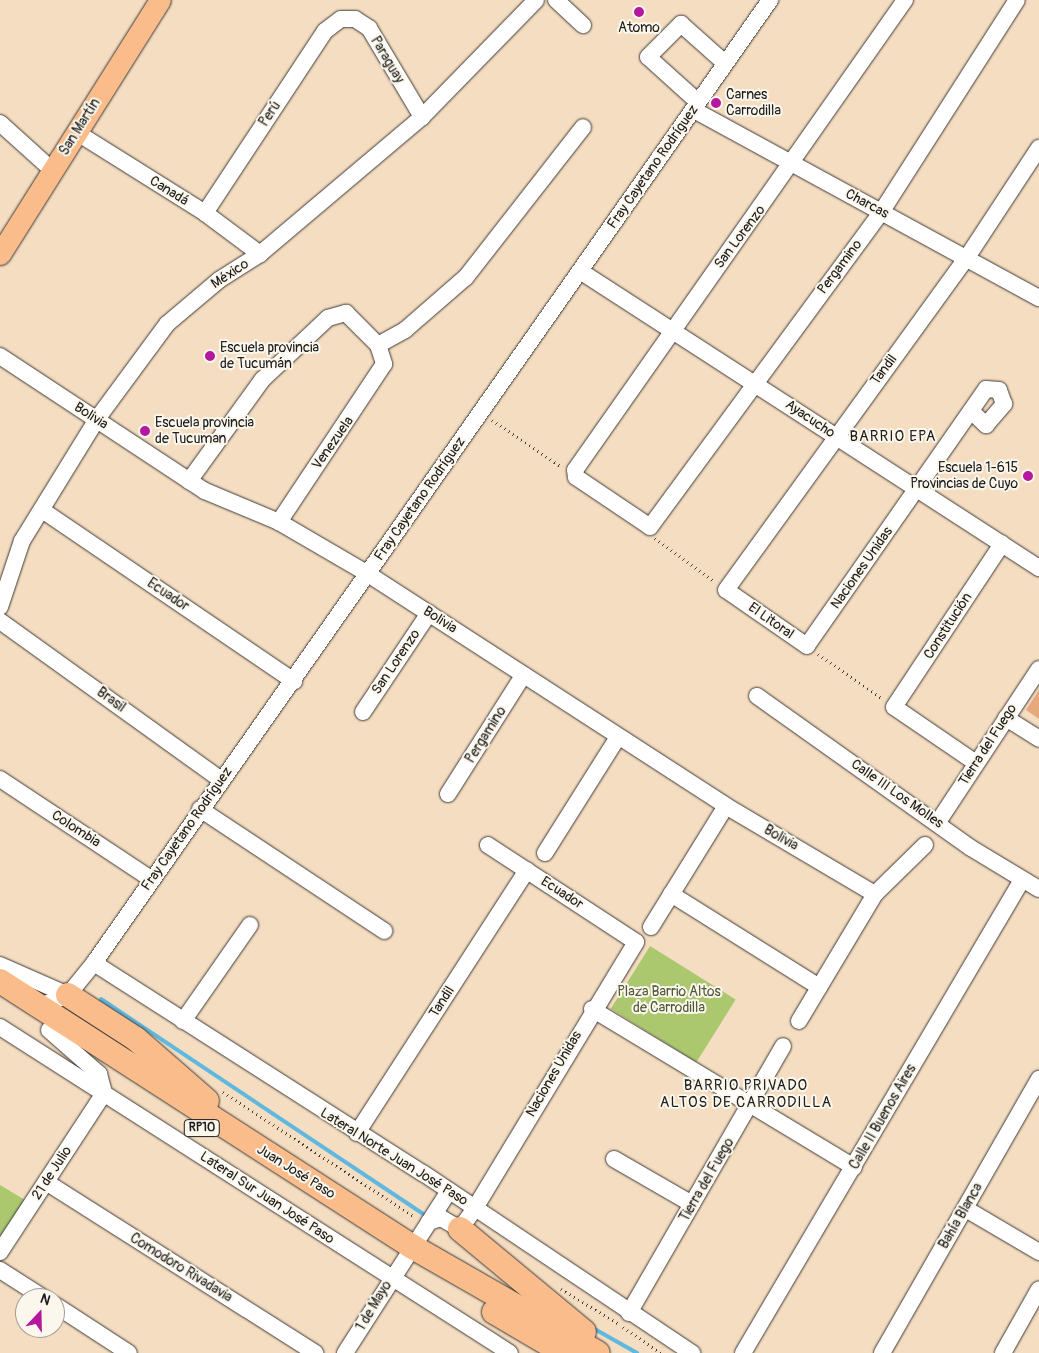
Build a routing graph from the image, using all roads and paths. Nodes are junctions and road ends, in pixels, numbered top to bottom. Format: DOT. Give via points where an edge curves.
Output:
graph roads {
  1 [pos="160,0"];
  2 [pos="536,0"];
  3 [pos="556,0"];
  4 [pos="770,0"];
  5 [pos="905,0"];
  6 [pos="1017,0"];
  7 [pos="341,19"];
  8 [pos="583,25"];
  9 [pos="725,63"];
  10 [pos="696,106"];
  11 [pos="422,117"];
  12 [pos="0,124"];
  13 [pos="583,127"];
  14 [pos="76,132"];
  15 [pos="1039,148"];
  16 [pos="794,164"];
  17 [pos="52,170"];
  18 [pos="882,212"];
  19 [pos="205,213"];
  20 [pos="0,254"];
  21 [pos="260,254"];
  22 [pos="966,259"];
  23 [pos="580,271"];
  24 [pos="1039,298"];
  25 [pos="672,328"];
  26 [pos="378,345"];
  27 [pos="0,356"];
  28 [pos="754,382"];
  29 [pos="971,411"];
  30 [pos="481,412"];
  31 [pos="97,419"];
  32 [pos="835,436"];
  33 [pos="575,475"];
  34 [pos="189,481"];
  35 [pos="917,489"];
  36 [pos="42,510"];
  37 [pos="279,522"];
  38 [pos="652,527"];
  39 [pos="1002,544"];
  40 [pos="1039,568"];
  41 [pos="368,574"];
  42 [pos="726,590"];
  43 [pos="0,606"];
  44 [pos="429,613"];
  45 [pos="0,621"];
  46 [pos="807,646"];
  47 [pos="1039,669"];
  48 [pos="523,676"];
  49 [pos="294,681"];
  50 [pos="757,696"];
  51 [pos="894,707"];
  52 [pos="363,712"];
  53 [pos="1006,718"];
  54 [pos="618,737"];
  55 [pos="1039,739"];
  56 [pos="976,763"];
  57 [pos="0,779"];
  58 [pos="221,780"];
  59 [pos="448,794"];
  60 [pos="726,806"];
  61 [pos="200,809"];
  62 [pos="938,822"];
  63 [pos="925,845"];
  64 [pos="488,846"];
  65 [pos="545,853"];
  66 [pos="527,870"];
  67 [pos="151,879"];
  68 [pos="1022,880"];
  69 [pos="1039,889"];
  70 [pos="672,894"];
  71 [pos="875,894"];
  72 [pos="250,925"];
  73 [pos="651,927"];
  74 [pos="384,931"];
  75 [pos="636,942"];
  76 [pos="94,963"];
  77 [pos="0,965"];
  78 [pos="0,981"];
  79 [pos="820,987"];
  80 [pos="68,995"];
  81 [pos="0,998"];
  82 [pos="40,1006"];
  83 [pos="592,1009"];
  84 [pos="183,1021"];
  85 [pos="799,1021"];
  86 [pos="1,1030"];
  87 [pos="49,1030"];
  88 [pos="782,1046"];
  89 [pos="1039,1079"];
  90 [pos="215,1087"];
  91 [pos="104,1093"];
  92 [pos="750,1105"];
  93 [pos="357,1133"];
  94 [pos="614,1159"];
  95 [pos="286,1166"];
  96 [pos="854,1167"];
  97 [pos="46,1182"];
  98 [pos="450,1191"];
  99 [pos="692,1204"];
  100 [pos="475,1208"];
  101 [pos="966,1208"];
  102 [pos="460,1228"];
  103 [pos="411,1247"];
  104 [pos="0,1252"];
  105 [pos="1039,1252"];
  106 [pos="0,1270"];
  107 [pos="28,1288"];
  108 [pos="557,1288"];
  109 [pos="1039,1289"];
  110 [pos="65,1311"];
  111 [pos="629,1313"];
  112 [pos="129,1353"];
  113 [pos="315,1353"];
  114 [pos="345,1353"];
  115 [pos="510,1353"];
  116 [pos="564,1353"];
  117 [pos="598,1353"];
  118 [pos="611,1353"];
  119 [pos="661,1353"];
  120 [pos="692,1353"];
  121 [pos="744,1353"];
  122 [pos="882,1353"];
  123 [pos="1003,1353"];
  1 -- 14 [label="main road, San Martín"];
  2 -- 11 [label="street, México"];
  3 -- 8 [label="street"];
  4 -- 9 [label="street, Fray Cayetano Rodríguez"];
  5 -- 16 [label="street, San Lorenzo"];
  6 -- 18 [label="street, Pergamino"];
  7 -- 11 [label="street, Paraguay" via="355,19 368,28"];
  7 -- 19 [label="street, Perú" via="325,31"];
  9 -- 10 [label="street, Fray Cayetano Rodríguez"];
  9 -- 10 [label="street, Charcas" via="680,24 648,57"];
  10 -- 16 [label="street, Charcas"];
  10 -- 23 [label="street, Fray Cayetano Rodríguez"];
  11 -- 21 [label="street, México"];
  12 -- 17 [label="street"];
  13 -- 26 [label="street" via="466,277 405,330"];
  14 -- 17 [label="main road, San Martín"];
  14 -- 19 [label="street, Canadá"];
  15 -- 22 [label="street, Tandil"];
  16 -- 18 [label="street, Charcas"];
  16 -- 25 [label="street, San Lorenzo"];
  17 -- 20 [label="main road, San Martín"];
  18 -- 22 [label="street, Charcas"];
  18 -- 28 [label="street, Pergamino"];
  19 -- 21 [label="street, Canadá"];
  21 -- 31 [label="street, México" via="182,308"];
  22 -- 24 [label="street, Charcas"];
  22 -- 32 [label="street, Tandil"];
  23 -- 25 [label="street, Ayacucho"];
  23 -- 30 [label="street, Fray Cayetano Rodríguez"];
  25 -- 28 [label="street, Ayacucho"];
  25 -- 33 [label="street, San Lorenzo"];
  26 -- 34 [label="street" via="346,313 328,318 262,380"];
  26 -- 37 [label="street, Venezuela" via="384,364"];
  27 -- 31 [label="street, Bolivia"];
  28 -- 32 [label="street, Ayacucho"];
  28 -- 38 [label="street, Pergamino"];
  29 -- 35 [label="street, Naciones Unidas"];
  30 -- 33 [label="path"];
  30 -- 41 [label="street, Fray Cayetano Rodríguez"];
  31 -- 34 [label="street, Bolivia"];
  31 -- 36 [label="street, México"];
  32 -- 35 [label="street, Ayacucho"];
  32 -- 42 [label="street, Tandil"];
  33 -- 38 [label="street"];
  34 -- 37 [label="street, Bolivia"];
  35 -- 39 [label="street, Ayacucho"];
  35 -- 46 [label="street, Naciones Unidas"];
  36 -- 43 [label="street, México" via="22,541"];
  36 -- 49 [label="street, Ecuador"];
  37 -- 41 [label="street, Bolivia"];
  38 -- 42 [label="path" via="655,539"];
  39 -- 40 [label="street, Ayacucho"];
  39 -- 51 [label="street, Constitución"];
  41 -- 44 [label="street, Bolivia"];
  41 -- 49 [label="street, Fray Cayetano Rodríguez"];
  42 -- 46 [label="street, El Litoral"];
  44 -- 48 [label="street, Bolivia"];
  44 -- 52 [label="street, San Lorenzo"];
  45 -- 58 [label="street, Brasil"];
  46 -- 51 [label="path, El Litoral"];
  47 -- 53 [label="street, Tierra del Fuego"];
  48 -- 54 [label="street, Bolivia"];
  48 -- 59 [label="street, Pergamino"];
  49 -- 58 [label="street, Fray Cayetano Rodríguez"];
  50 -- 62 [label="street, Calle III Los Molles"];
  51 -- 56 [label="street"];
  53 -- 55 [label="street"];
  53 -- 56 [label="street, Tierra del Fuego"];
  54 -- 60 [label="street, Bolivia"];
  54 -- 65 [label="street"];
  56 -- 62 [label="street, Tierra del Fuego"];
  57 -- 67 [label="street, Colombia"];
  58 -- 61 [label="street, Fray Cayetano Rodríguez"];
  60 -- 70 [label="street"];
  60 -- 71 [label="street, Bolivia"];
  61 -- 67 [label="street, Fray Cayetano Rodríguez"];
  61 -- 74 [label="street"];
  62 -- 68 [label="street, Calle III Los Molles"];
  63 -- 71 [label="street"];
  64 -- 66 [label="street, Ecuador"];
  66 -- 75 [label="street, Ecuador"];
  66 -- 93 [label="street, Tandil"];
  67 -- 76 [label="street, Fray Cayetano Rodríguez"];
  68 -- 69 [label="street, Calle III Los Molles"];
  68 -- 96 [label="street, Calle II Buenos Aires"];
  70 -- 73 [label="street"];
  70 -- 79 [label="street"];
  71 -- 79 [label="street"];
  72 -- 84 [label="street"];
  75 -- 83 [label="street, Naciones Unidas"];
  76 -- 80 [label="street, Fray Cayetano Rodríguez"];
  76 -- 84 [label="street, Lateral Norte Juan José Paso"];
  77 -- 80 [label="street"];
  78 -- 82 [label="highway, Juan José Paso / RP10"];
  79 -- 85 [label="street"];
  80 -- 82 [label="street"];
  80 -- 95 [label="highway" via="136,1039"];
  81 -- 87 [label="highway, Juan José Paso / RP10"];
  82 -- 95 [label="highway, Juan José Paso / RP10"];
  83 -- 92 [label="street"];
  83 -- 100 [label="street, Naciones Unidas"];
  84 -- 93 [label="street, Lateral Norte Juan José Paso"];
  86 -- 91 [label="street, Lateral Sur Juan José Paso"];
  87 -- 91 [label="street" via="93,1067"];
  87 -- 103 [label="highway, Juan José Paso / RP10"];
  88 -- 92 [label="street, Tierra del Fuego"];
  89 -- 101 [label="street, Bahía Blanca"];
  90 -- 103 [label="path" via="409,1212"];
  91 -- 97 [label="street, 21 de Julio"];
  91 -- 103 [label="street, Lateral Sur Juan José Paso"];
  92 -- 96 [label="street"];
  92 -- 99 [label="street, Tierra del Fuego"];
  93 -- 98 [label="street, Lateral Norte Juan José Paso"];
  94 -- 99 [label="street"];
  95 -- 103 [label="highway, Juan José Paso / RP10"];
  96 -- 121 [label="street, Calle II Buenos Aires"];
  97 -- 104 [label="street, 21 de Julio"];
  97 -- 113 [label="street, Comodoro Rivadavia"];
  98 -- 100 [label="street, Lateral Norte Juan José Paso"];
  98 -- 103 [label="street, 1 de Mayo"];
  99 -- 111 [label="street, Tierra del Fuego"];
  100 -- 102 [label="street, Naciones Unidas"];
  100 -- 111 [label="street, Lateral Norte Juan José Paso"];
  101 -- 105 [label="street"];
  101 -- 122 [label="street, Bahía Blanca"];
  102 -- 103 [label="street" via="441,1218"];
  102 -- 118 [label="highway"];
  103 -- 114 [label="street, 1 de Mayo"];
  103 -- 115 [label="street, Lateral Sur Juan José Paso"];
  103 -- 116 [label="highway, Juan José Paso / RP10"];
  103 -- 117 [label="highway, Juan José Paso / RP10"];
  106 -- 107 [label="street"];
  108 -- 119 [label="path"];
  109 -- 123 [label="street"];
  110 -- 112 [label="street"];
  111 -- 120 [label="street, Lateral Norte Juan José Paso"];
}
